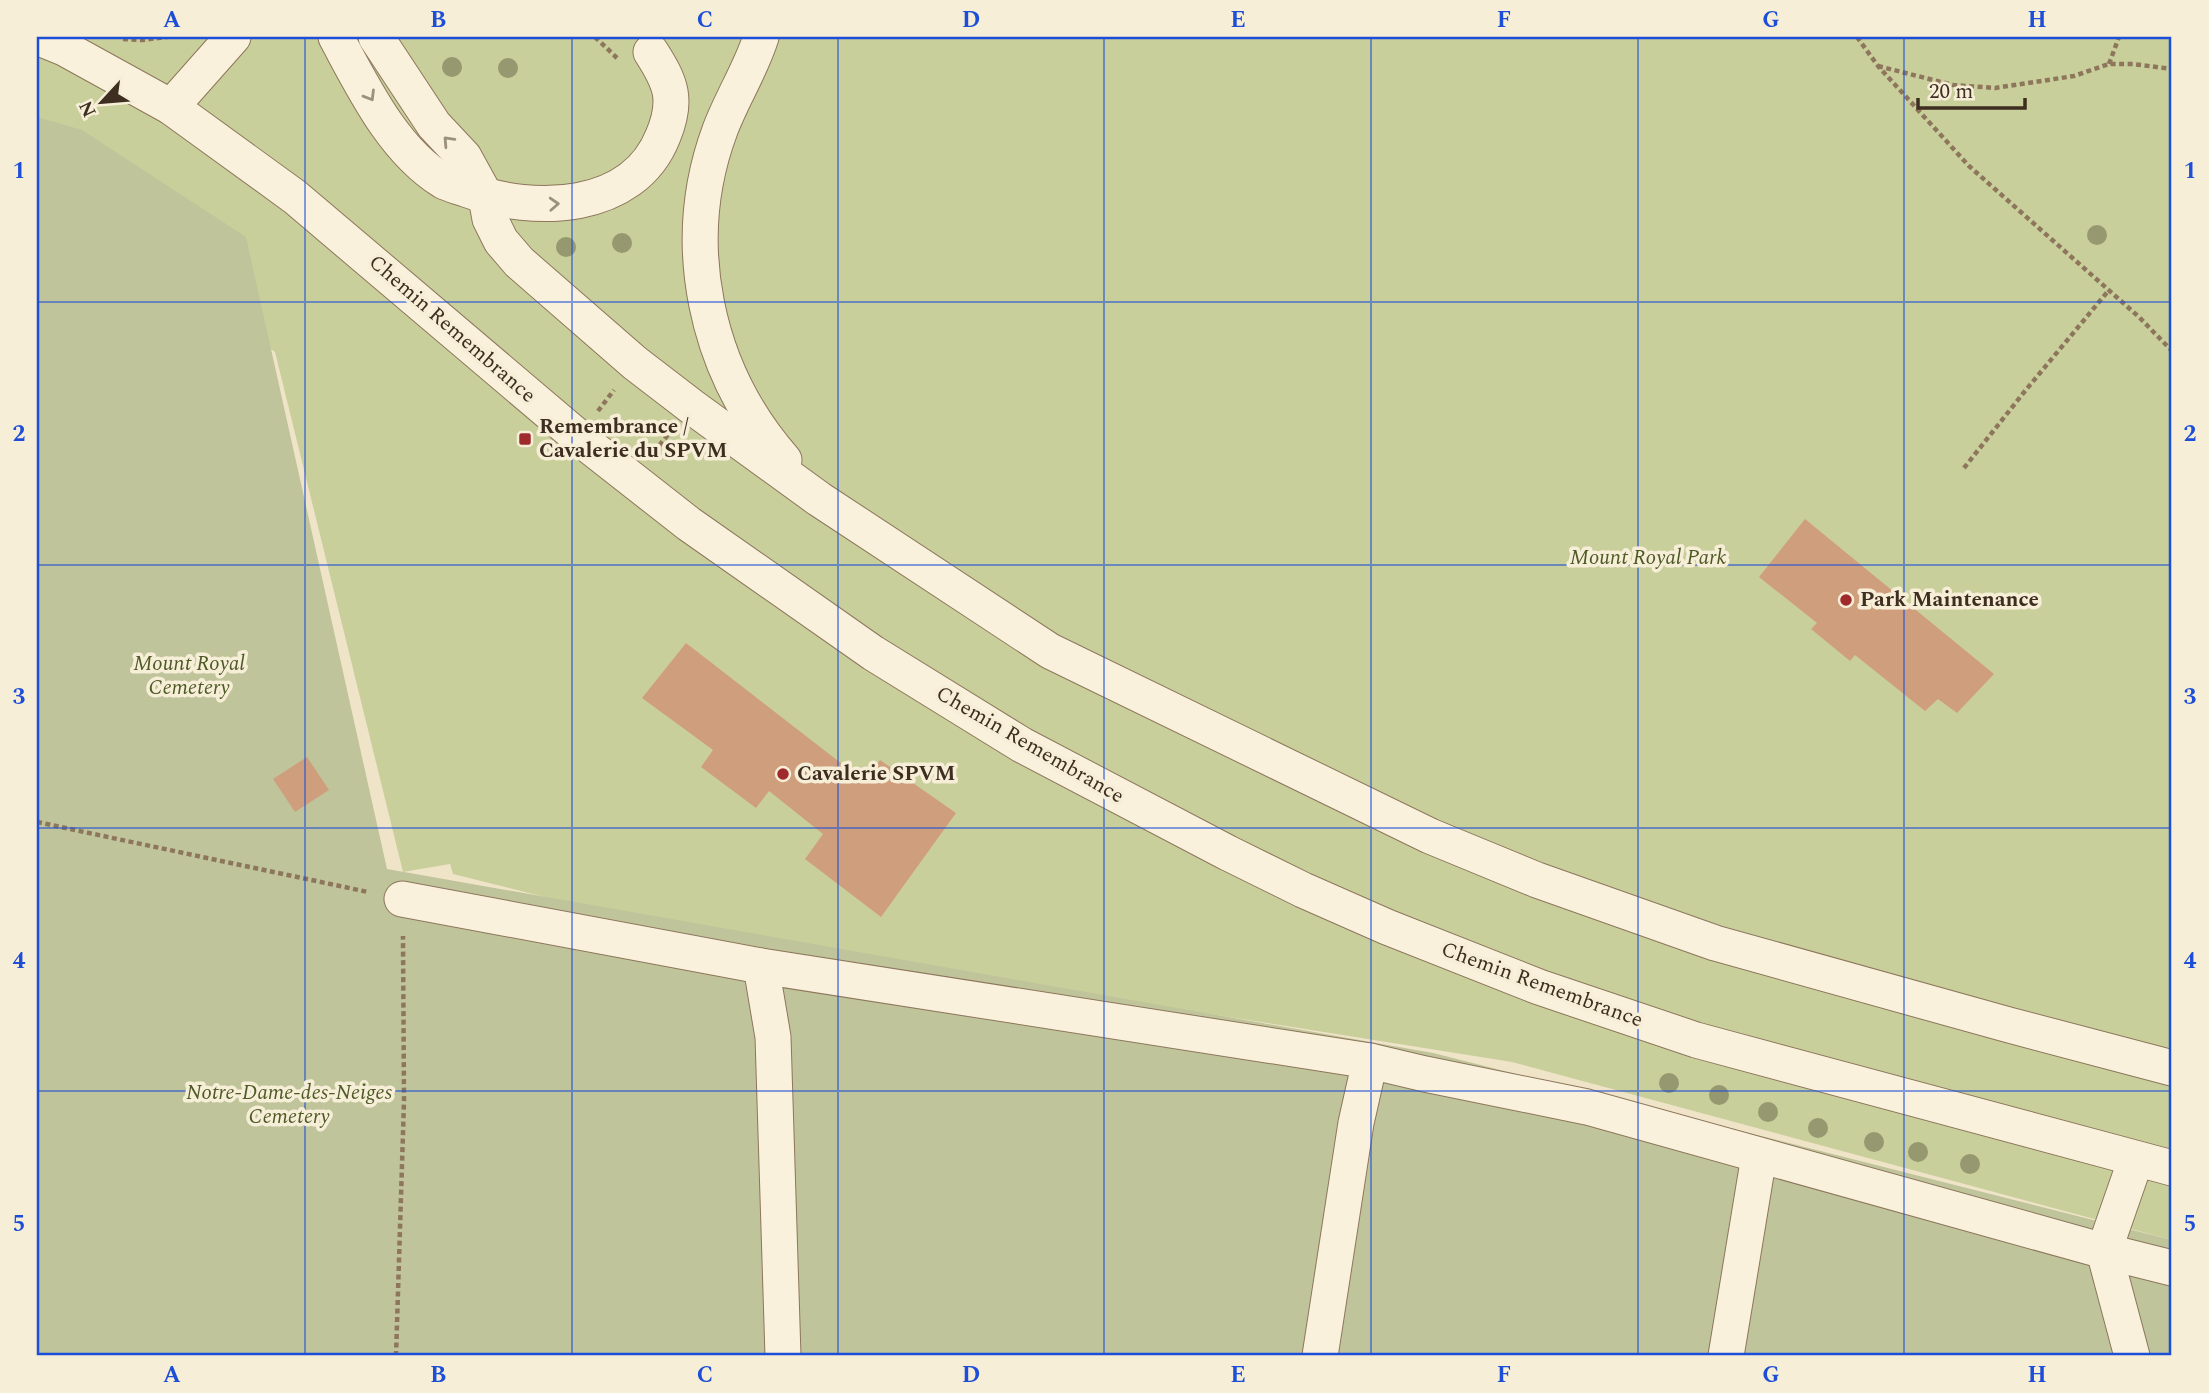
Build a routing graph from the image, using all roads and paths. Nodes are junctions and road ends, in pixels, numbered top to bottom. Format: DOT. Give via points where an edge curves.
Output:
graph roads {
  1 [pos="37,37"];
  2 [pos="112,37"];
  3 [pos="167,37"];
  4 [pos="233,37"];
  5 [pos="335,37"];
  6 [pos="376,37"];
  7 [pos="595,37"];
  8 [pos="761,37"];
  9 [pos="1857,37"];
  10 [pos="2119,37"];
  11 [pos="637,58"];
  12 [pos="2109,64"];
  13 [pos="1878,66"];
  14 [pos="2172,69"];
  15 [pos="171,107"];
  16 [pos="486,197"];
  17 [pos="2109,290"];
  18 [pos="2172,351"];
  19 [pos="635,363"];
  20 [pos="691,406"];
  21 [pos="578,437"];
  22 [pos="1964,467"];
  23 [pos="631,479"];
  24 [pos="819,499"];
  25 [pos="37,822"];
  26 [pos="402,899"];
  27 [pos="761,966"];
  28 [pos="1370,1060"];
  29 [pos="2172,1068"];
  30 [pos="1759,1156"];
  31 [pos="2136,1159"];
  32 [pos="2172,1168"];
  33 [pos="2104,1251"];
  34 [pos="2172,1268"];
  35 [pos="396,1356"];
  36 [pos="783,1356"];
  37 [pos="1320,1356"];
  38 [pos="1726,1356"];
  39 [pos="2132,1356"];
  1 -- 15 [label="street, Chemin Remembrance"];
  2 -- 3 [label="path"];
  4 -- 15 [label="street"];
  5 -- 16 [label="street, one-way" via="404,146 445,182"];
  16 -- 6 [label="street, one-way" via="464,158 434,125"];
  7 -- 11 [label="path"];
  8 -- 24 [label="street" via="720,130 704,196 701,233 706,306 738,396 765,438"];
  9 -- 13 [label="path"];
  10 -- 12 [label="path"];
  16 -- 11 [label="street, one-way" via="552,205 584,201 636,174 652,159 662,139 673,99 667,76"];
  12 -- 13 [label="path" via="2074,76 1995,88 1953,85"];
  12 -- 14 [label="path"];
  13 -- 17 [label="path" via="1969,166"];
  15 -- 21 [label="street, Chemin Remembrance" via="325,221"];
  16 -- 19 [label="street" via="495,230 519,262"];
  17 -- 18 [label="path"];
  17 -- 22 [label="path"];
  19 -- 20 [label="street"];
  19 -- 21 [label="path"];
  20 -- 23 [label="path"];
  20 -- 24 [label="street"];
  21 -- 23 [label="street, Chemin Remembrance"];
  23 -- 31 [label="street, Chemin Remembrance" via="873,653 1022,745 1303,890 1539,987 1696,1040"];
  24 -- 29 [label="street" via="1050,651 1430,836 1537,880 1715,943"];
  25 -- 26 [label="path"];
  26 -- 27 [label="street"];
  26 -- 35 [label="path" via="404,1101"];
  27 -- 28 [label="street"];
  27 -- 36 [label="street" via="773,1037"];
  28 -- 30 [label="street" via="1587,1107"];
  28 -- 37 [label="street"];
  30 -- 33 [label="street"];
  30 -- 38 [label="street"];
  31 -- 32 [label="street, Chemin Remembrance"];
  31 -- 33 [label="street"];
  33 -- 34 [label="street"];
  33 -- 39 [label="street"];
}
